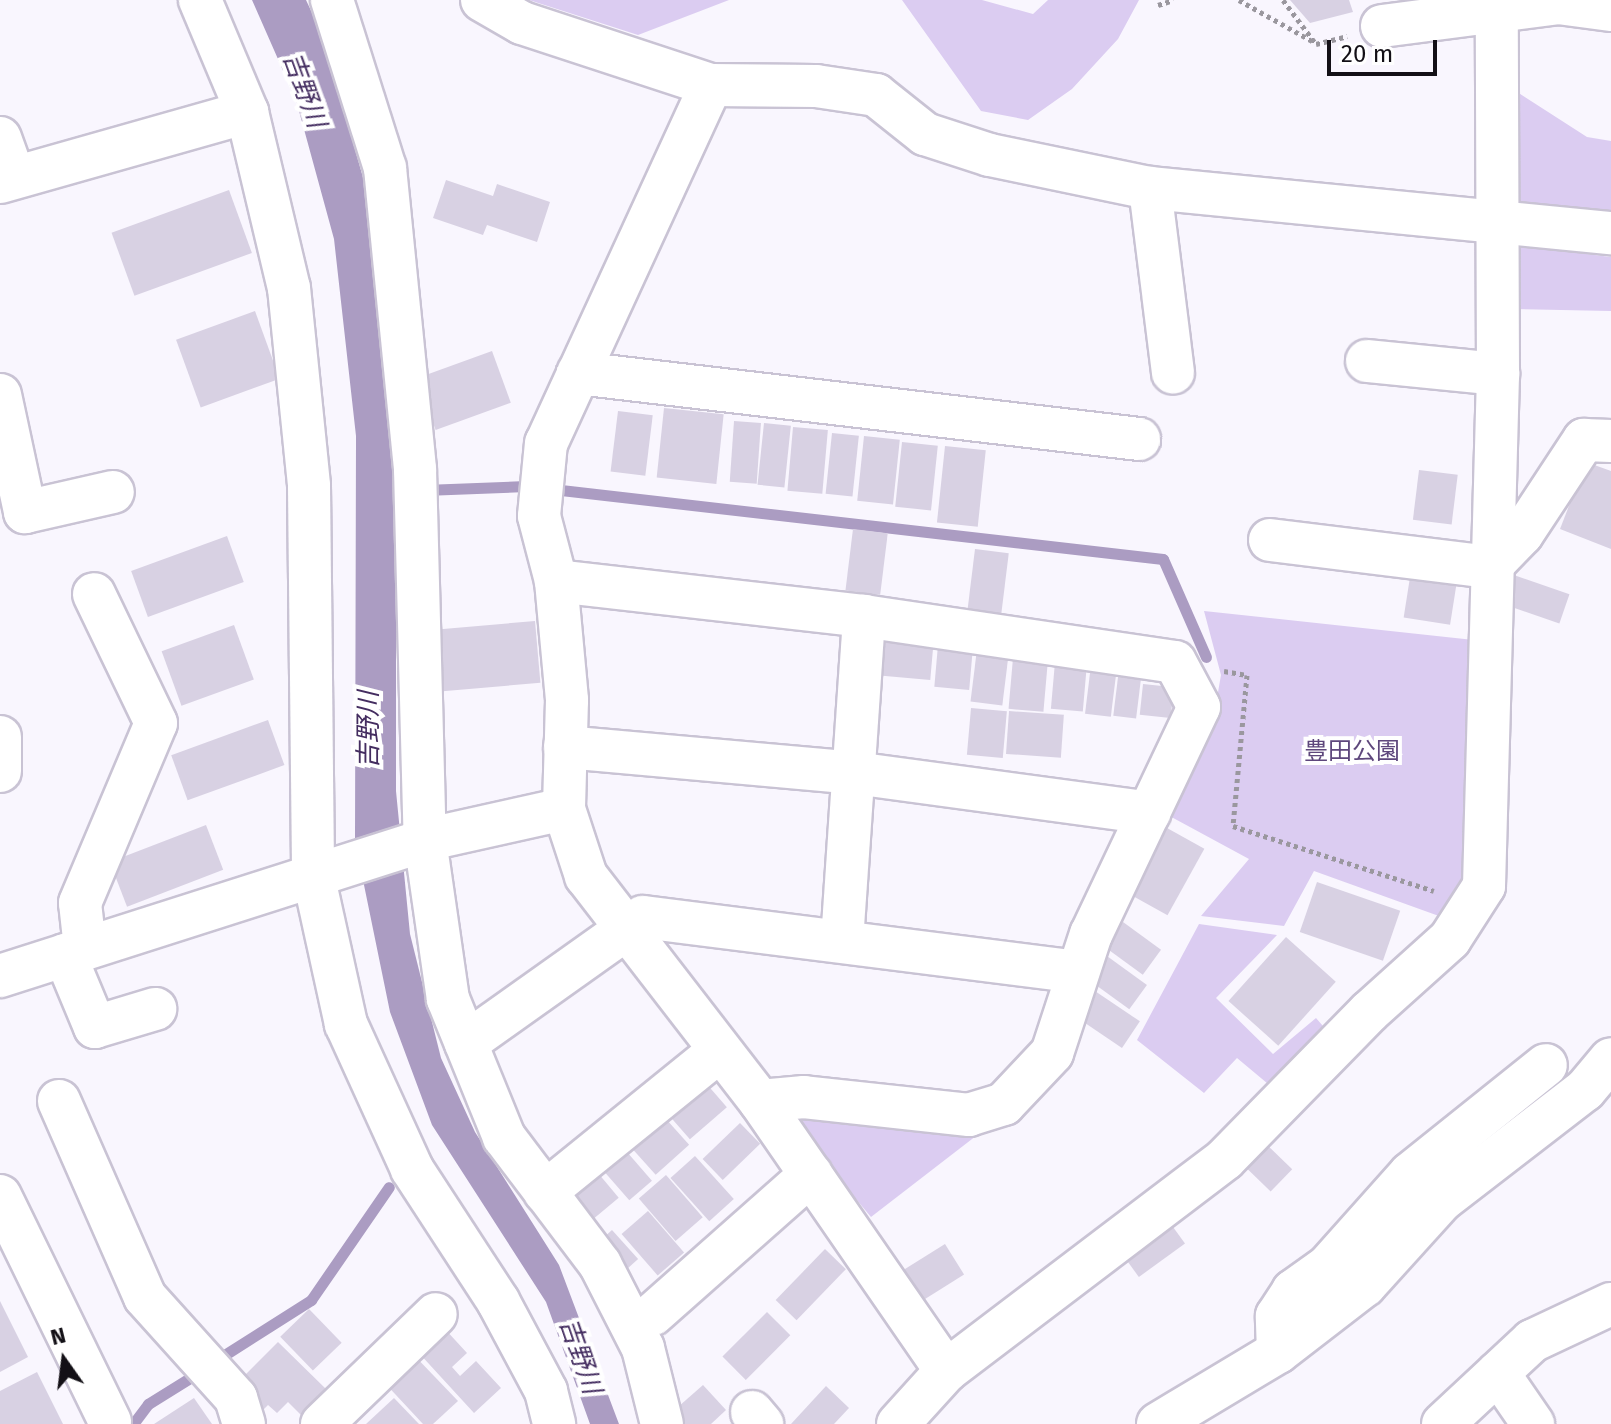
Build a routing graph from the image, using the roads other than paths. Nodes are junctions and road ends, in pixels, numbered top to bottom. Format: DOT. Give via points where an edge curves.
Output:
graph roads {
  1 [pos="200,0"];
  2 [pos="332,0"];
  3 [pos="482,0"];
  4 [pos="1611,10"];
  5 [pos="1497,11"];
  6 [pos="1382,26"];
  7 [pos="711,85"];
  8 [pos="247,112"];
  9 [pos="0,138"];
  10 [pos="7,180"];
  11 [pos="1150,188"];
  12 [pos="1499,223"];
  13 [pos="1611,233"];
  14 [pos="1367,361"];
  15 [pos="578,373"];
  16 [pos="1173,373"];
  17 [pos="1498,374"];
  18 [pos="0,395"];
  19 [pos="1139,439"];
  20 [pos="1611,441"];
  21 [pos="113,492"];
  22 [pos="1270,540"];
  23 [pos="1490,567"];
  24 [pos="556,581"];
  25 [pos="94,594"];
  26 [pos="864,616"];
  27 [pos="0,737"];
  28 [pos="565,747"];
  29 [pos="0,771"];
  30 [pos="855,773"];
  31 [pos="564,809"];
  32 [pos="1149,813"];
  33 [pos="416,844"];
  34 [pos="326,871"];
  35 [pos="624,930"];
  36 [pos="842,941"];
  37 [pos="75,951"];
  38 [pos="1076,972"];
  39 [pos="0,976"];
  40 [pos="155,1009"];
  41 [pos="466,1043"];
  42 [pos="719,1051"];
  43 [pos="1611,1059"];
  44 [pos="1546,1065"];
  45 [pos="59,1101"];
  46 [pos="760,1101"];
  47 [pos="811,1174"];
  48 [pos="545,1192"];
  49 [pos="0,1196"];
  50 [pos="1611,1304"];
  51 [pos="436,1314"];
  52 [pos="653,1314"];
  53 [pos="1278,1352"];
  54 [pos="1498,1373"];
  55 [pos="929,1404"];
  56 [pos="240,1411"];
  57 [pos="110,1422"];
  58 [pos="322,1424"];
  59 [pos="554,1424"];
  60 [pos="662,1424"];
  61 [pos="1158,1424"];
  62 [pos="1443,1424"];
  63 [pos="1533,1424"];
  1 -- 8 [label="street"];
  2 -- 33 [label="street" via="385,168 416,488"];
  3 -- 7 [label="street" via="522,23"];
  4 -- 5 [label="street" via="1558,3"];
  5 -- 6 [label="street"];
  5 -- 12 [label="street"];
  7 -- 11 [label="street" via="816,86 876,95 938,138 990,155"];
  7 -- 15 [label="street"];
  8 -- 10 [label="street"];
  8 -- 34 [label="street" via="289,288 309,486"];
  9 -- 10 [label="street"];
  11 -- 12 [label="street"];
  11 -- 16 [label="street"];
  12 -- 13 [label="street"];
  12 -- 17 [label="street"];
  14 -- 17 [label="street"];
  15 -- 19 [label="street"];
  15 -- 24 [label="street" via="546,443 539,516"];
  17 -- 23 [label="street"];
  18 -- 21 [label="street" via="25,512"];
  20 -- 23 [label="street" via="1584,440 1522,534"];
  22 -- 23 [label="street"];
  23 -- 55 [label="street" via="1484,886 1450,939 1369,1012 1225,1159"];
  24 -- 26 [label="street"];
  24 -- 28 [label="street"];
  25 -- 37 [label="street" via="156,723 80,903"];
  26 -- 30 [label="street"];
  26 -- 32 [label="street" via="1175,662 1199,707"];
  27 -- 29 [label="street"];
  28 -- 30 [label="street"];
  28 -- 31 [label="street"];
  30 -- 32 [label="street"];
  30 -- 36 [label="street"];
  31 -- 33 [label="street"];
  31 -- 35 [label="street" via="586,876"];
  32 -- 38 [label="street" via="1113,881"];
  33 -- 34 [label="street"];
  33 -- 41 [label="street" via="448,999"];
  34 -- 37 [label="street"];
  34 -- 59 [label="street" via="346,1024 412,1169 498,1301 546,1391"];
  35 -- 36 [label="street" via="643,917"];
  35 -- 41 [label="street"];
  35 -- 42 [label="street"];
  36 -- 38 [label="street"];
  37 -- 39 [label="street"];
  37 -- 40 [label="street" via="95,1027"];
  38 -- 46 [label="street" via="1052,1053 1004,1104 969,1115 804,1097"];
  41 -- 48 [label="street" via="504,1137"];
  42 -- 46 [label="street"];
  42 -- 48 [label="street"];
  43 -- 53 [label="street" via="1585,1090 1442,1200 1365,1285"];
  44 -- 53 [label="street" via="1410,1174 1328,1266 1293,1291 1277,1316"];
  45 -- 56 [label="street" via="145,1297"];
  46 -- 47 [label="street"];
  47 -- 52 [label="street"];
  47 -- 55 [label="street"];
  48 -- 60 [label="street" via="600,1264 643,1348"];
  49 -- 57 [label="street"];
  50 -- 54 [label="street" via="1532,1341"];
  51 -- 58 [label="street"];
  53 -- 61 [label="street"];
  54 -- 62 [label="street"];
  54 -- 63 [label="street"];
}
